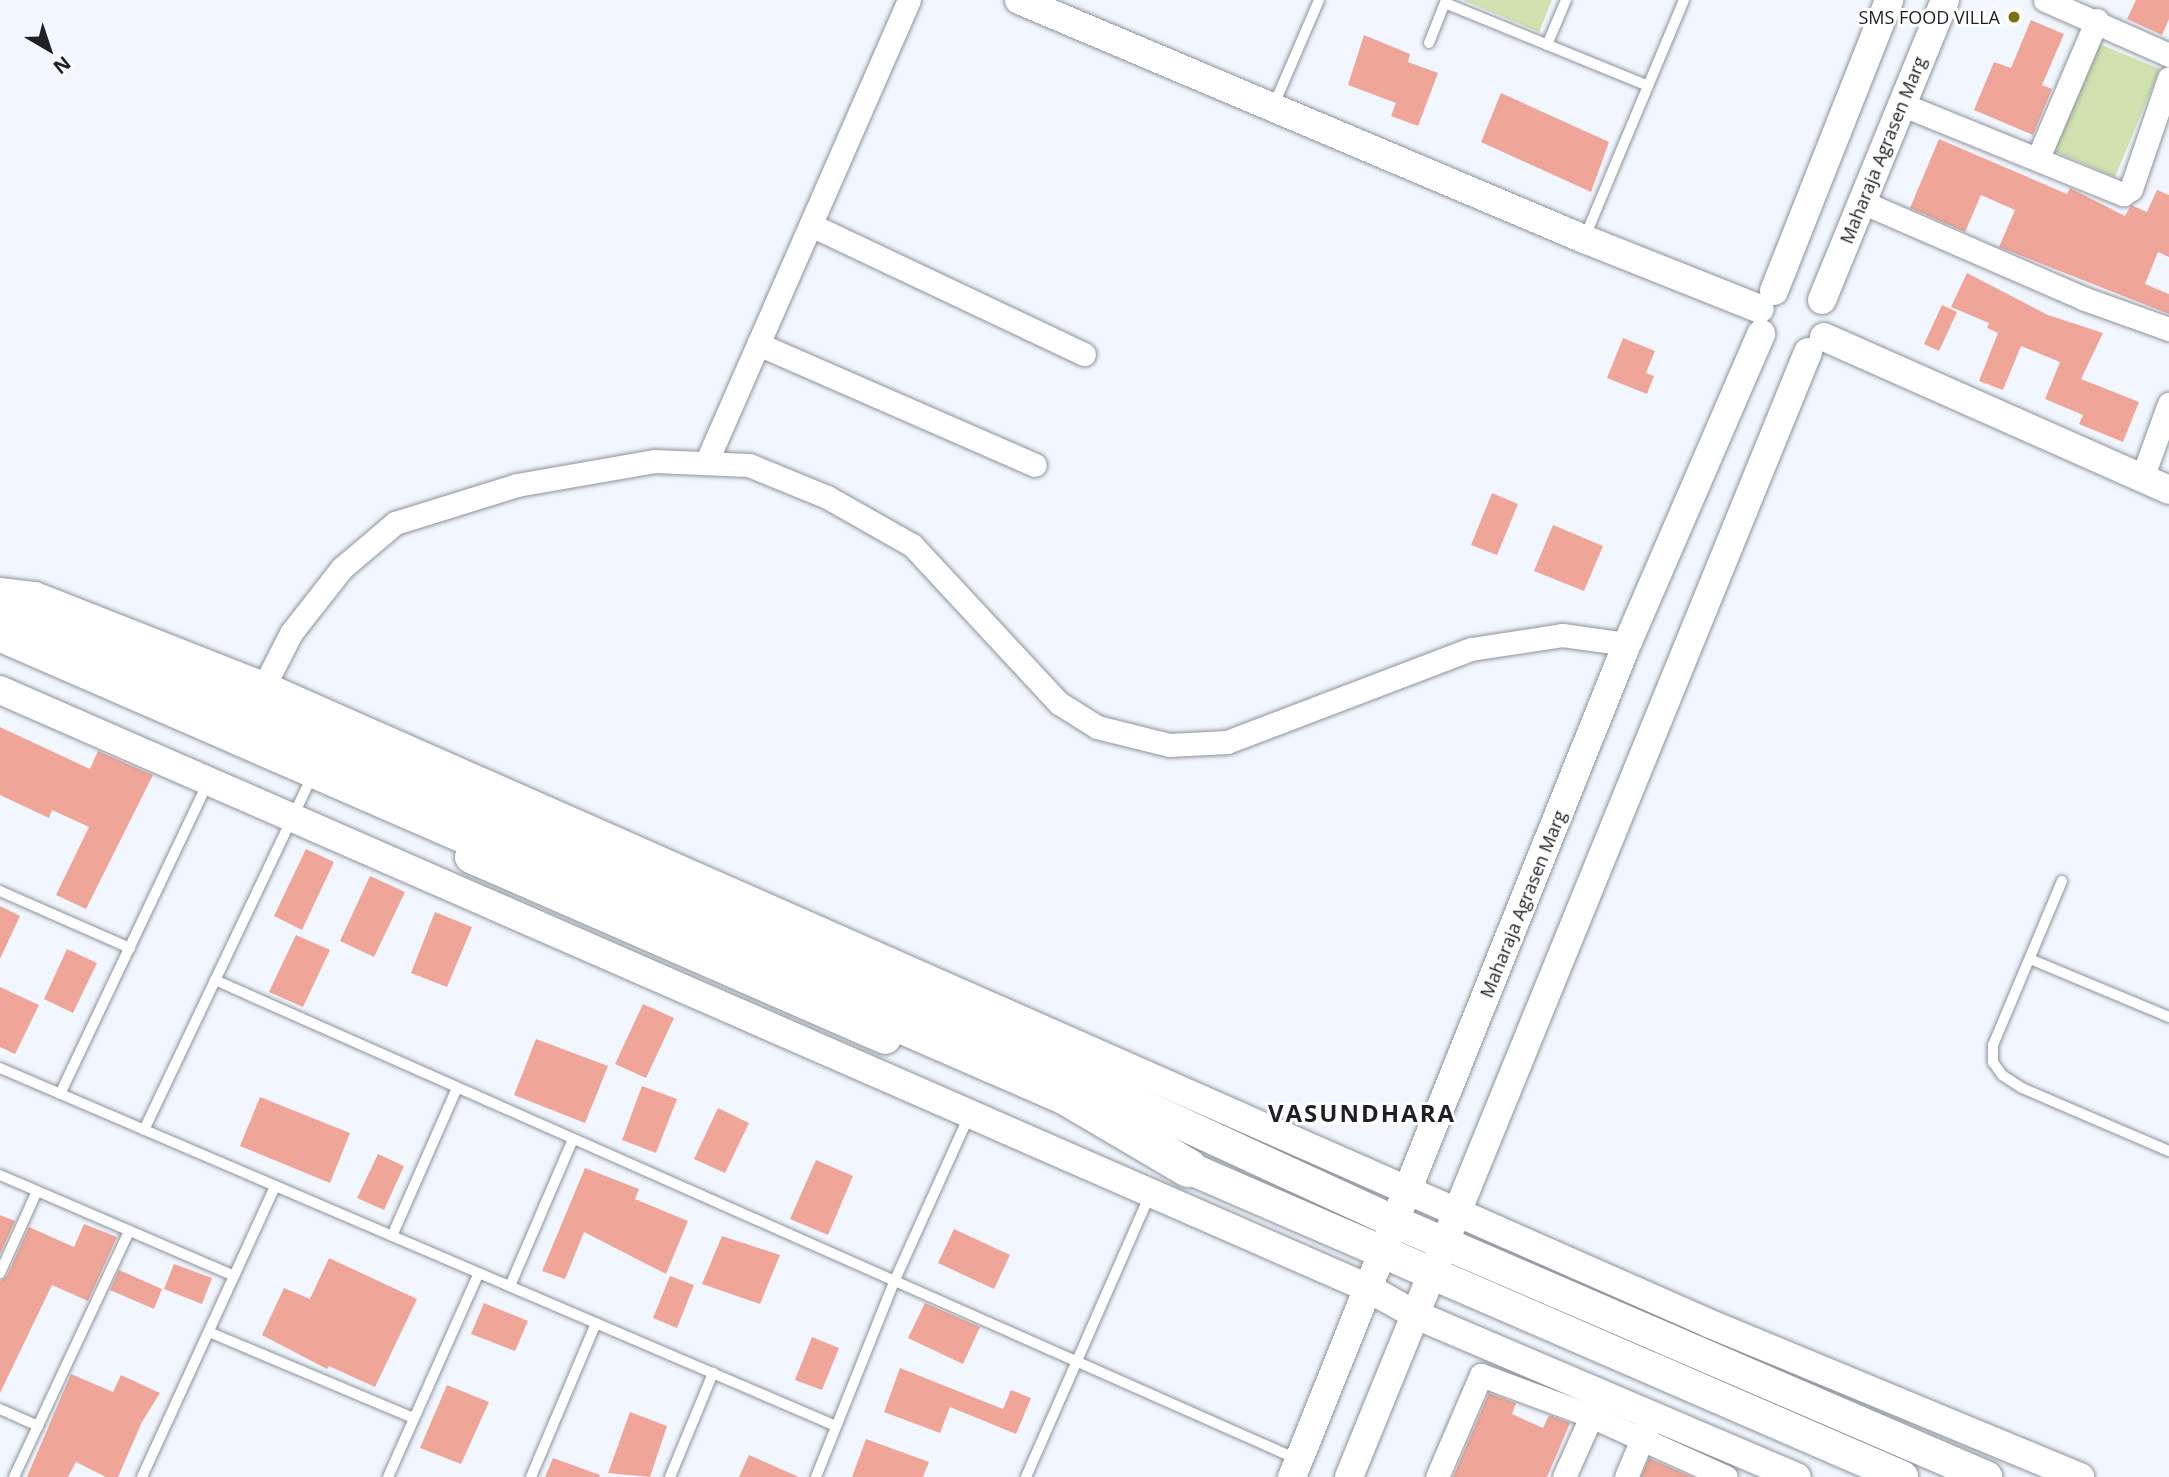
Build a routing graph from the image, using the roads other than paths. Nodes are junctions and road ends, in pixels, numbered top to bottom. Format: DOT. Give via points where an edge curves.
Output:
graph roads {
  1 [pos="909,0"];
  2 [pos="1019,0"];
  3 [pos="1319,0"];
  4 [pos="1566,0"];
  5 [pos="1684,0"];
  6 [pos="1889,0"];
  7 [pos="1945,0"];
  8 [pos="2045,0"];
  9 [pos="1446,1"];
  10 [pos="2097,20"];
  11 [pos="1429,43"];
  12 [pos="1547,45"];
  13 [pos="2169,55"];
  14 [pos="2169,78"];
  15 [pos="1648,86"];
  16 [pos="1902,104"];
  17 [pos="1273,108"];
  18 [pos="2038,158"];
  19 [pos="1863,202"];
  20 [pos="811,225"];
  21 [pos="1584,239"];
  22 [pos="1822,300"];
  23 [pos="1765,311"];
  24 [pos="2169,329"];
  25 [pos="758,344"];
  26 [pos="1816,345"];
  27 [pos="1084,354"];
  28 [pos="2169,404"];
  29 [pos="706,463"];
  30 [pos="1034,465"];
  31 [pos="2142,478"];
  32 [pos="2169,490"];
  33 [pos="0,592"];
  34 [pos="0,607"];
  35 [pos="0,632"];
  36 [pos="1627,644"];
  37 [pos="0,649"];
  38 [pos="264,686"];
  39 [pos="0,690"];
  40 [pos="209,781"];
  41 [pos="309,783"];
  42 [pos="293,818"];
  43 [pos="2062,881"];
  44 [pos="0,891"];
  45 [pos="130,948"];
  46 [pos="2030,959"];
  47 [pos="215,980"];
  48 [pos="2169,1017"];
  49 [pos="0,1068"];
  50 [pos="457,1088"];
  51 [pos="60,1094"];
  52 [pos="970,1114"];
  53 [pos="144,1130"];
  54 [pos="573,1139"];
  55 [pos="2169,1152"];
  56 [pos="1188,1168"];
  57 [pos="0,1175"];
  58 [pos="275,1186"];
  59 [pos="1407,1190"];
  60 [pos="37,1191"];
  61 [pos="1151,1193"];
  62 [pos="1456,1211"];
  63 [pos="129,1231"];
  64 [pos="393,1236"];
  65 [pos="1389,1237"];
  66 [pos="1443,1243"];
  67 [pos="1432,1272"];
  68 [pos="0,1273"];
  69 [pos="479,1273"];
  70 [pos="234,1276"];
  71 [pos="894,1282"];
  72 [pos="510,1286"];
  73 [pos="1368,1288"];
  74 [pos="1415,1314"];
  75 [pos="596,1323"];
  76 [pos="209,1332"];
  77 [pos="1074,1361"];
  78 [pos="713,1373"];
  79 [pos="1596,1405"];
  80 [pos="0,1409"];
  81 [pos="414,1418"];
  82 [pos="38,1426"];
  83 [pos="836,1426"];
  84 [pos="1647,1428"];
  85 [pos="1295,1468"];
  86 [pos="1793,1476"];
  87 [pos="15,1477"];
  88 [pos="142,1477"];
  89 [pos="387,1477"];
  90 [pos="531,1477"];
  91 [pos="670,1477"];
  92 [pos="816,1477"];
  93 [pos="1026,1477"];
  94 [pos="1349,1477"];
  95 [pos="1437,1477"];
  96 [pos="1564,1477"];
  97 [pos="1626,1477"];
  98 [pos="1726,1477"];
  99 [pos="1902,1477"];
  100 [pos="1986,1477"];
  101 [pos="2080,1477"];
  1 -- 20 [label="street"];
  2 -- 17 [label="street"];
  3 -- 17 [label="lane"];
  4 -- 12 [label="lane"];
  5 -- 15 [label="lane"];
  6 -- 23 [label="street, Maharaja Agrasen Marg"];
  7 -- 16 [label="street, Maharaja Agrasen Marg"];
  8 -- 10 [label="street"];
  9 -- 11 [label="lane"];
  9 -- 12 [label="lane"];
  10 -- 13 [label="street"];
  10 -- 18 [label="street"];
  12 -- 15 [label="lane"];
  14 -- 18 [label="street" via="2128,193"];
  15 -- 21 [label="lane"];
  16 -- 18 [label="street"];
  16 -- 19 [label="street, Maharaja Agrasen Marg"];
  17 -- 21 [label="street"];
  19 -- 22 [label="street, Maharaja Agrasen Marg"];
  19 -- 24 [label="street" via="2085,299"];
  20 -- 25 [label="street"];
  20 -- 27 [label="street"];
  21 -- 23 [label="street"];
  22 -- 23 [label="street" via="1797,285"];
  22 -- 26 [label="street" via="1828,316"];
  23 -- 26 [label="street" via="1776,351"];
  23 -- 36 [label="street, Maharaja Agrasen Marg"];
  25 -- 29 [label="street"];
  25 -- 30 [label="street"];
  26 -- 31 [label="street"];
  26 -- 62 [label="street"];
  28 -- 31 [label="street"];
  29 -- 36 [label="street" via="749,465 827,497 912,545 1059,703 1097,727 1169,745 1227,743 1472,649 1562,635"];
  29 -- 38 [label="street" via="654,461 517,485 395,523 342,568 291,633"];
  31 -- 32 [label="street"];
  33 -- 38 [label="street" via="35,596"];
  34 -- 65 [label="main road" via="630,870"];
  35 -- 56 [label="highway" via="1066,1096"];
  36 -- 59 [label="street, Maharaja Agrasen Marg"];
  37 -- 41 [label="main road"];
  38 -- 59 [label="street"];
  39 -- 40 [label="street"];
  40 -- 42 [label="street"];
  40 -- 45 [label="lane"];
  41 -- 42 [label="lane"];
  41 -- 56 [label="main road" via="600,916"];
  42 -- 47 [label="lane"];
  42 -- 52 [label="street"];
  43 -- 46 [label="lane"];
  44 -- 45 [label="lane"];
  45 -- 51 [label="lane"];
  46 -- 48 [label="lane"];
  46 -- 55 [label="lane" via="1993,1045 1993,1062 2002,1075"];
  47 -- 50 [label="lane"];
  47 -- 53 [label="lane"];
  49 -- 51 [label="lane"];
  50 -- 54 [label="lane"];
  50 -- 64 [label="lane"];
  51 -- 53 [label="lane"];
  52 -- 61 [label="street"];
  52 -- 71 [label="lane"];
  53 -- 58 [label="lane"];
  54 -- 71 [label="lane"];
  54 -- 72 [label="lane"];
  56 -- 65 [label="main road"];
  57 -- 60 [label="lane"];
  58 -- 64 [label="lane"];
  58 -- 70 [label="lane"];
  59 -- 62 [label="street"];
  59 -- 65 [label="street, Maharaja Agrasen Marg"];
  60 -- 63 [label="lane"];
  60 -- 68 [label="lane"];
  61 -- 73 [label="street"];
  61 -- 77 [label="lane"];
  62 -- 66 [label="street"];
  62 -- 101 [label="street" via="1708,1323"];
  63 -- 70 [label="lane"];
  63 -- 82 [label="lane"];
  64 -- 69 [label="lane"];
  65 -- 66 [label="main road"];
  65 -- 67 [label="main road"];
  65 -- 73 [label="street, Maharaja Agrasen Marg"];
  66 -- 67 [label="street"];
  66 -- 100 [label="main road"];
  67 -- 74 [label="street"];
  67 -- 99 [label="main road"];
  69 -- 72 [label="lane"];
  69 -- 81 [label="lane"];
  70 -- 76 [label="lane"];
  71 -- 77 [label="lane"];
  71 -- 83 [label="lane"];
  72 -- 75 [label="lane"];
  73 -- 74 [label="street"];
  73 -- 85 [label="street, Maharaja Agrasen Marg"];
  74 -- 79 [label="street"];
  74 -- 94 [label="street"];
  75 -- 78 [label="lane"];
  75 -- 90 [label="lane"];
  76 -- 81 [label="lane"];
  76 -- 88 [label="lane"];
  77 -- 85 [label="lane"];
  77 -- 93 [label="lane"];
  78 -- 83 [label="lane"];
  78 -- 91 [label="lane"];
  79 -- 84 [label="street"];
  79 -- 95 [label="street" via="1481,1375"];
  79 -- 96 [label="street"];
  80 -- 82 [label="lane"];
  81 -- 89 [label="lane"];
  82 -- 87 [label="lane"];
  83 -- 92 [label="lane"];
  84 -- 86 [label="street"];
  84 -- 97 [label="street"];
  84 -- 98 [label="street"];
}
